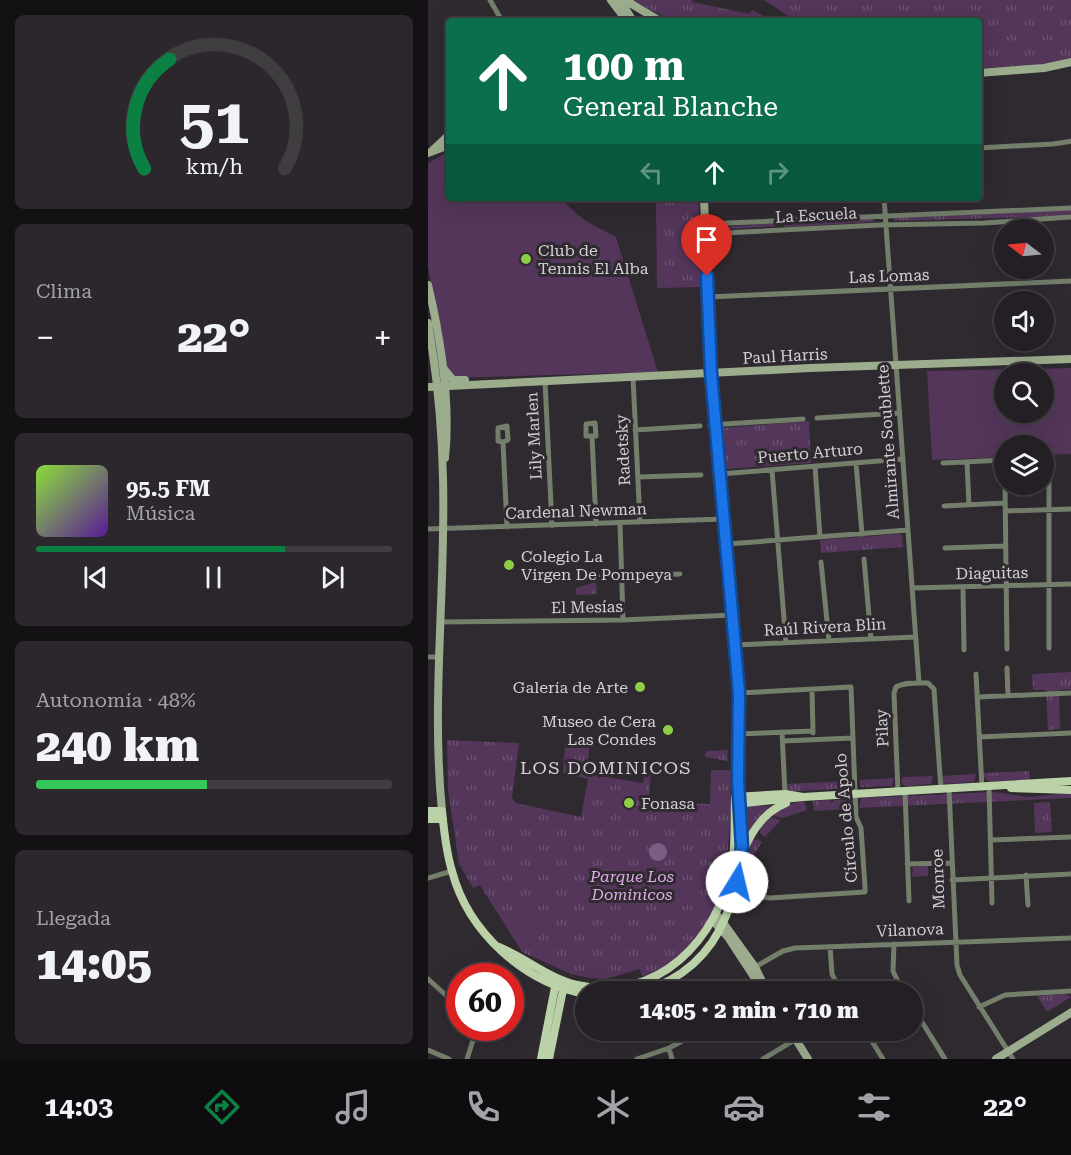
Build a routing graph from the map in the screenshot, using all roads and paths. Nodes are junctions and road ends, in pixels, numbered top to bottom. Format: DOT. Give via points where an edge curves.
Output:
graph roads {
  1 [pos="490,0"];
  2 [pos="611,0"];
  3 [pos="620,0"];
  4 [pos="625,0"];
  5 [pos="500,18"];
  6 [pos="625,18"];
  7 [pos="631,18"];
  8 [pos="655,18"];
  9 [pos="1072,62"];
  10 [pos="982,73"];
  11 [pos="446,138"];
  12 [pos="1072,141"];
  13 [pos="446,147"];
  14 [pos="982,148"];
  15 [pos="430,152"];
  16 [pos="704,201"];
  17 [pos="884,201"];
  18 [pos="1072,208"];
  19 [pos="885,215"];
  20 [pos="1072,217"];
  21 [pos="780,220"];
  22 [pos="704,224"];
  23 [pos="886,225"];
  24 [pos="780,230"];
  25 [pos="705,234"];
  26 [pos="1072,281"];
  27 [pos="428,285"];
  28 [pos="890,289"];
  29 [pos="708,297"];
  30 [pos="428,325"];
  31 [pos="438,341"];
  32 [pos="1072,359"];
  33 [pos="435,361"];
  34 [pos="896,364"];
  35 [pos="711,373"];
  36 [pos="633,377"];
  37 [pos="545,381"];
  38 [pos="472,384"];
  39 [pos="441,386"];
  40 [pos="428,387"];
  41 [pos="899,413"];
  42 [pos="817,418"];
  43 [pos="803,419"];
  44 [pos="713,425"];
  45 [pos="700,426"];
  46 [pos="635,430"];
  47 [pos="592,436"];
  48 [pos="503,442"];
  49 [pos="903,459"];
  50 [pos="994,461"];
  51 [pos="942,462"];
  52 [pos="967,462"];
  53 [pos="856,463"];
  54 [pos="815,466"];
  55 [pos="772,470"];
  56 [pos="720,474"];
  57 [pos="701,475"];
  58 [pos="638,477"];
  59 [pos="1005,495"];
  60 [pos="1049,495"];
  61 [pos="1005,503"];
  62 [pos="969,505"];
  63 [pos="944,506"];
  64 [pos="1072,509"];
  65 [pos="1049,510"];
  66 [pos="1005,511"];
  67 [pos="724,519"];
  68 [pos="640,522"];
  69 [pos="620,523"];
  70 [pos="596,524"];
  71 [pos="552,526"];
  72 [pos="507,527"];
  73 [pos="428,529"];
  74 [pos="443,530"];
  75 [pos="908,530"];
  76 [pos="862,534"];
  77 [pos="820,537"];
  78 [pos="778,540"];
  79 [pos="726,544"];
  80 [pos="1006,546"];
  81 [pos="945,548"];
  82 [pos="864,559"];
  83 [pos="821,562"];
  84 [pos="680,574"];
  85 [pos="622,576"];
  86 [pos="579,578"];
  87 [pos="1072,584"];
  88 [pos="1049,585"];
  89 [pos="1006,586"];
  90 [pos="963,587"];
  91 [pos="912,588"];
  92 [pos="733,615"];
  93 [pos="623,620"];
  94 [pos="440,622"];
  95 [pos="916,637"];
  96 [pos="871,639"];
  97 [pos="829,641"];
  98 [pos="786,642"];
  99 [pos="736,645"];
  100 [pos="1049,648"];
  101 [pos="1007,649"];
  102 [pos="964,650"];
  103 [pos="428,657"];
  104 [pos="439,657"];
  105 [pos="1007,668"];
  106 [pos="976,674"];
  107 [pos="919,683"];
  108 [pos="812,689"];
  109 [pos="739,693"];
  110 [pos="1072,693"];
  111 [pos="1008,696"];
  112 [pos="978,697"];
  113 [pos="813,731"];
  114 [pos="782,732"];
  115 [pos="1072,733"];
  116 [pos="738,734"];
  117 [pos="979,737"];
  118 [pos="853,738"];
  119 [pos="814,740"];
  120 [pos="783,741"];
  121 [pos="1072,781"];
  122 [pos="1005,786"];
  123 [pos="985,787"];
  124 [pos="945,789"];
  125 [pos="1072,790"];
  126 [pos="901,791"];
  127 [pos="785,794"];
  128 [pos="856,794"];
  129 [pos="803,797"];
  130 [pos="738,798"];
  131 [pos="428,811"];
  132 [pos="443,815"];
  133 [pos="428,819"];
  134 [pos="1072,837"];
  135 [pos="991,840"];
  136 [pos="741,859"];
  137 [pos="951,863"];
  138 [pos="907,864"];
  139 [pos="452,871"];
  140 [pos="1072,874"];
  141 [pos="1026,875"];
  142 [pos="992,877"];
  143 [pos="428,878"];
  144 [pos="952,880"];
  145 [pos="734,893"];
  146 [pos="909,901"];
  147 [pos="992,903"];
  148 [pos="1028,905"];
  149 [pos="714,918"];
  150 [pos="723,925"];
  151 [pos="1072,938"];
  152 [pos="954,942"];
  153 [pos="894,944"];
  154 [pos="830,947"];
  155 [pos="755,967"];
  156 [pos="428,980"];
  157 [pos="666,981"];
  158 [pos="759,981"];
  159 [pos="761,981"];
  160 [pos="835,981"];
  161 [pos="898,981"];
  162 [pos="560,983"];
  163 [pos="575,989"];
  164 [pos="1072,992"];
  165 [pos="446,996"];
  166 [pos="979,1006"];
  167 [pos="1072,1012"];
  168 [pos="923,1024"];
  169 [pos="472,1041"];
  170 [pos="682,1041"];
  171 [pos="793,1041"];
  172 [pos="797,1041"];
  173 [pos="872,1041"];
  174 [pos="669,1048"];
  175 [pos="428,1050"];
  176 [pos="1008,1051"];
  177 [pos="449,1059"];
  178 [pos="467,1059"];
  179 [pos="541,1059"];
  180 [pos="550,1059"];
  181 [pos="637,1059"];
  182 [pos="672,1059"];
  183 [pos="763,1059"];
  184 [pos="808,1059"];
  185 [pos="883,1059"];
  186 [pos="945,1059"];
  187 [pos="996,1059"];
  188 [pos="1013,1059"];
  1 -- 5 [label="street"];
  2 -- 6 [label="main road"];
  3 -- 7 [label="main road"];
  4 -- 8 [label="main road"];
  9 -- 10 [label="main road"];
  11 -- 15 [label="main road"];
  12 -- 14 [label="street"];
  13 -- 15 [label="main road"];
  16 -- 22 [label="main road"];
  17 -- 19 [label="street, Almirante Soublette"];
  18 -- 19 [label="street, La Escuela"];
  19 -- 21 [label="street, La Escuela"];
  19 -- 23 [label="street, Almirante Soublette"];
  20 -- 23 [label="street, La Escuela" via="984,224"];
  21 -- 22 [label="street, La Escuela"];
  21 -- 24 [label="street"];
  22 -- 25 [label="main road"];
  23 -- 24 [label="street, La Escuela"];
  23 -- 28 [label="street, Almirante Soublette"];
  24 -- 25 [label="street, La Escuela"];
  25 -- 29 [label="main road"];
  26 -- 28 [label="street, Las Lomas"];
  27 -- 31 [label="main road"];
  28 -- 29 [label="street, Las Lomas"];
  28 -- 34 [label="street, Almirante Soublette"];
  29 -- 35 [label="main road"];
  30 -- 31 [label="street"];
  30 -- 33 [label="main road"];
  31 -- 33 [label="main road"];
  32 -- 34 [label="main road, Paul Harris"];
  33 -- 38 [label="main road" via="454,380"];
  33 -- 39 [label="main road"];
  34 -- 35 [label="main road, Paul Harris"];
  34 -- 41 [label="street, Almirante Soublette"];
  35 -- 36 [label="main road, Paul Harris"];
  35 -- 44 [label="main road"];
  36 -- 37 [label="main road, Paul Harris"];
  36 -- 46 [label="street, Radetsky"];
  37 -- 38 [label="main road, Paul Harris"];
  37 -- 71 [label="street, Lily Marlen"];
  38 -- 39 [label="main road, Paul Harris"];
  39 -- 40 [label="main road, Paul Harris"];
  39 -- 74 [label="main road"];
  41 -- 42 [label="street"];
  41 -- 49 [label="street, Almirante Soublette"];
  43 -- 44 [label="street"];
  44 -- 56 [label="main road"];
  45 -- 46 [label="street"];
  46 -- 58 [label="street, Radetsky"];
  47 -- 70 [label="street"];
  48 -- 72 [label="street"];
  49 -- 53 [label="street, Puerto Arturo"];
  49 -- 75 [label="street, Almirante Soublette"];
  50 -- 52 [label="street"];
  51 -- 52 [label="street"];
  52 -- 62 [label="street"];
  53 -- 54 [label="street, Puerto Arturo"];
  53 -- 76 [label="street"];
  54 -- 55 [label="street, Puerto Arturo"];
  54 -- 77 [label="street"];
  55 -- 56 [label="street, Puerto Arturo"];
  55 -- 78 [label="street"];
  56 -- 67 [label="main road"];
  57 -- 58 [label="street"];
  58 -- 68 [label="street, Radetsky"];
  59 -- 61 [label="street"];
  60 -- 65 [label="street"];
  61 -- 62 [label="street"];
  61 -- 66 [label="street"];
  62 -- 63 [label="street"];
  64 -- 65 [label="street"];
  65 -- 66 [label="street"];
  65 -- 88 [label="street"];
  66 -- 80 [label="street"];
  67 -- 68 [label="street, Cardenal Newman"];
  67 -- 79 [label="main road"];
  68 -- 69 [label="street, Cardenal Newman"];
  69 -- 70 [label="street, Cardenal Newman"];
  69 -- 85 [label="street"];
  70 -- 71 [label="street, Cardenal Newman"];
  71 -- 72 [label="street, Cardenal Newman"];
  72 -- 74 [label="street, Cardenal Newman"];
  73 -- 74 [label="street, Cardenal Newman"];
  74 -- 94 [label="main road"];
  75 -- 76 [label="street"];
  75 -- 91 [label="street, Almirante Soublette"];
  76 -- 77 [label="street"];
  77 -- 78 [label="street"];
  78 -- 79 [label="street"];
  78 -- 98 [label="street"];
  79 -- 92 [label="main road"];
  80 -- 81 [label="street"];
  80 -- 89 [label="street"];
  82 -- 96 [label="street"];
  83 -- 97 [label="street"];
  84 -- 85 [label="street"];
  85 -- 86 [label="street"];
  85 -- 93 [label="street"];
  87 -- 88 [label="street, Diaguitas"];
  88 -- 89 [label="street, Diaguitas"];
  88 -- 100 [label="street"];
  89 -- 90 [label="street, Diaguitas"];
  89 -- 101 [label="street"];
  90 -- 91 [label="street, Diaguitas"];
  90 -- 102 [label="street"];
  91 -- 95 [label="street, Almirante Soublette"];
  92 -- 93 [label="street, El Mesías"];
  92 -- 99 [label="main road"];
  93 -- 94 [label="street, El Mesías"];
  94 -- 104 [label="main road"];
  95 -- 96 [label="street, Raúl Rivera Blin"];
  95 -- 107 [label="street, Almirante Soublette"];
  96 -- 97 [label="street, Raúl Rivera Blin"];
  97 -- 98 [label="street, Raúl Rivera Blin"];
  98 -- 99 [label="street, Raúl Rivera Blin"];
  99 -- 109 [label="main road"];
  103 -- 104 [label="street"];
  104 -- 132 [label="main road" via="437,752"];
  105 -- 111 [label="street"];
  106 -- 112 [label="street"];
  107 -- 124 [label="street, Monroe" via="928,683 934,689"];
  107 -- 126 [label="street, Pilay" via="900,685 894,693"];
  108 -- 109 [label="street, Círculo de Apolo"];
  108 -- 113 [label="street"];
  108 -- 118 [label="street, Círculo de Apolo" via="851,687"];
  109 -- 116 [label="main road"];
  110 -- 111 [label="street"];
  111 -- 112 [label="street"];
  112 -- 117 [label="street"];
  113 -- 114 [label="street"];
  113 -- 119 [label="street"];
  114 -- 116 [label="street"];
  114 -- 120 [label="street"];
  115 -- 117 [label="street"];
  116 -- 130 [label="main road"];
  117 -- 123 [label="street"];
  118 -- 119 [label="street"];
  118 -- 128 [label="street, Círculo de Apolo"];
  119 -- 120 [label="street"];
  120 -- 127 [label="street"];
  121 -- 122 [label="main road"];
  122 -- 123 [label="main road"];
  122 -- 125 [label="main road"];
  123 -- 124 [label="main road"];
  123 -- 135 [label="street"];
  124 -- 126 [label="main road"];
  124 -- 137 [label="street, Monroe"];
  126 -- 128 [label="main road"];
  126 -- 138 [label="street, Pilay"];
  127 -- 129 [label="main road"];
  127 -- 130 [label="main road"];
  128 -- 129 [label="main road"];
  128 -- 145 [label="street, Círculo de Apolo" via="865,892 770,898"];
  129 -- 130 [label="main road"];
  129 -- 136 [label="main road" via="769,813 752,833"];
  130 -- 136 [label="main road"];
  130 -- 149 [label="main road" via="731,867"];
  131 -- 132 [label="main road"];
  132 -- 133 [label="main road"];
  132 -- 139 [label="main road"];
  134 -- 135 [label="street"];
  135 -- 142 [label="street"];
  136 -- 145 [label="main road"];
  137 -- 138 [label="street"];
  137 -- 144 [label="street, Monroe"];
  138 -- 146 [label="street, Pilay"];
  139 -- 143 [label="street"];
  139 -- 162 [label="main road" via="470,913 499,947"];
  140 -- 141 [label="street"];
  141 -- 142 [label="street"];
  141 -- 148 [label="street"];
  142 -- 144 [label="street"];
  142 -- 147 [label="street"];
  144 -- 152 [label="street, Monroe"];
  145 -- 150 [label="main road"];
  149 -- 150 [label="main road"];
  149 -- 162 [label="main road" via="688,954 652,979 609,988"];
  150 -- 155 [label="main road"];
  150 -- 157 [label="main road" via="705,952"];
  150 -- 158 [label="main road"];
  151 -- 152 [label="street, Vilanova"];
  152 -- 153 [label="street, Vilanova"];
  152 -- 166 [label="street, Monroe" via="960,975"];
  153 -- 154 [label="street, Vilanova"];
  153 -- 161 [label="street" via="893,971"];
  154 -- 155 [label="street, Vilanova" via="788,949"];
  154 -- 160 [label="street"];
  155 -- 159 [label="main road"];
  156 -- 165 [label="street"];
  162 -- 163 [label="main road"];
  162 -- 179 [label="main road"];
  162 -- 180 [label="main road"];
  164 -- 166 [label="street" via="1005,995"];
  166 -- 176 [label="street, Monroe"];
  167 -- 176 [label="main road"];
  168 -- 186 [label="street"];
  169 -- 178 [label="street"];
  170 -- 174 [label="street"];
  171 -- 183 [label="street"];
  172 -- 184 [label="main road"];
  173 -- 185 [label="street"];
  174 -- 181 [label="street"];
  174 -- 182 [label="street"];
  175 -- 177 [label="street"];
  176 -- 187 [label="main road"];
  176 -- 188 [label="street, Monroe"];
}
